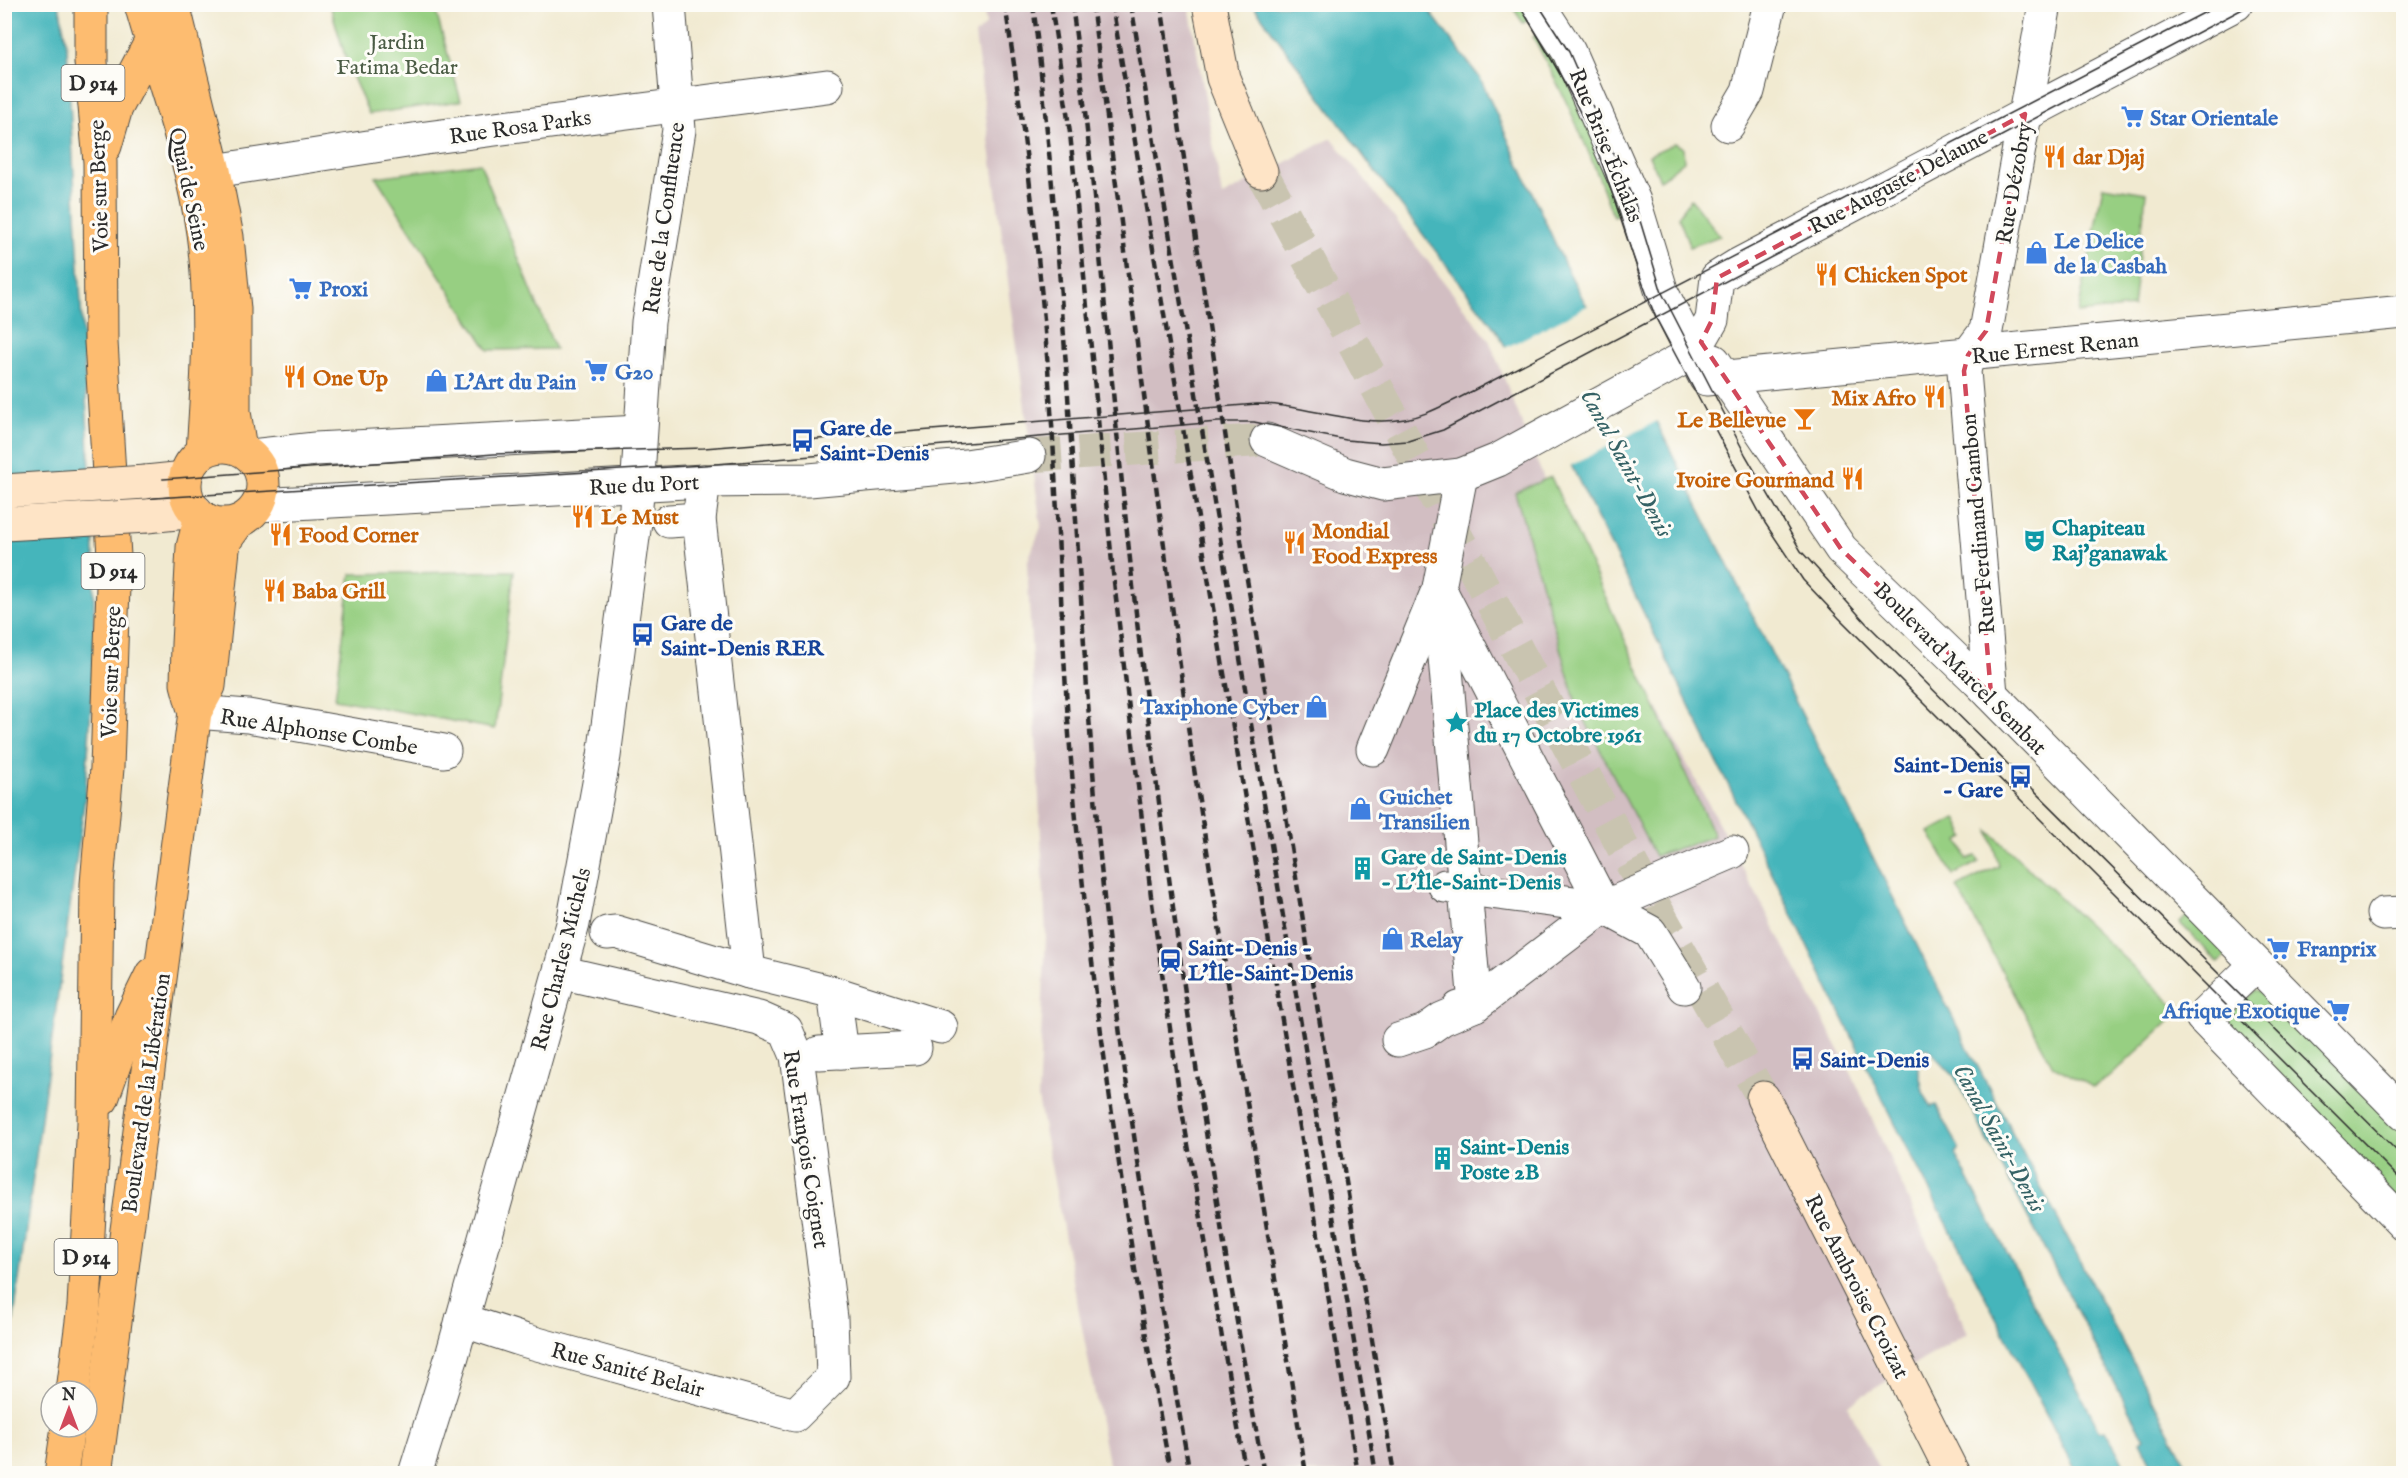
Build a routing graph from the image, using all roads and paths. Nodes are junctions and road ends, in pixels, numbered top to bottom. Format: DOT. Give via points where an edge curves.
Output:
graph roads {
  1 [pos="91,4"];
  2 [pos="141,4"];
  3 [pos="156,4"];
  4 [pos="173,4"];
  5 [pos="669,4"];
  6 [pos="1209,4"];
  7 [pos="1538,4"];
  8 [pos="1770,4"];
  9 [pos="2045,4"];
  10 [pos="2236,4"];
  11 [pos="151,42"];
  12 [pos="827,86"];
  13 [pos="678,104"];
  14 [pos="2025,114"];
  15 [pos="1728,125"];
  16 [pos="100,162"];
  17 [pos="214,171"];
  18 [pos="1261,171"];
  19 [pos="2403,312"];
  20 [pos="1968,355"];
  21 [pos="1706,363"];
  22 [pos="639,432"];
  23 [pos="1267,440"];
  24 [pos="246,452"];
  25 [pos="1029,456"];
  26 [pos="194,465"];
  27 [pos="1461,475"];
  28 [pos="704,481"];
  29 [pos="637,484"];
  30 [pos="4,491"];
  31 [pos="198,513"];
  32 [pos="248,513"];
  33 [pos="4,524"];
  34 [pos="1439,588"];
  35 [pos="1991,694"];
  36 [pos="195,712"];
  37 [pos="1373,749"];
  38 [pos="444,751"];
  39 [pos="1732,852"];
  40 [pos="1445,886"];
  41 [pos="1604,907"];
  42 [pos="607,933"];
  43 [pos="165,950"];
  44 [pos="2256,965"];
  45 [pos="560,972"];
  46 [pos="749,972"];
  47 [pos="94,979"];
  48 [pos="1683,987"];
  49 [pos="834,993"];
  50 [pos="1475,1005"];
  51 [pos="941,1027"];
  52 [pos="1404,1028"];
  53 [pos="122,1040"];
  54 [pos="915,1048"];
  55 [pos="1763,1098"];
  56 [pos="2403,1114"];
  57 [pos="94,1123"];
  58 [pos="140,1126"];
  59 [pos="2403,1224"];
  60 [pos="462,1320"];
  61 [pos="75,1379"];
  62 [pos="795,1415"];
  63 [pos="66,1439"];
  64 [pos="62,1466"];
  65 [pos="95,1473"];
  66 [pos="415,1473"];
  67 [pos="1953,1473"];
  1 -- 16 [label="main road, Voie sur Berge / D 914" via="91,62"];
  2 -- 11 [label="main road, Quai de Seine / D 914"];
  3 -- 11 [label="main road"];
  4 -- 17 [label="main road, Quai de Seine"];
  5 -- 13 [label="street, Rue de la Confluence"];
  6 -- 18 [label="main road" via="1223,78"];
  7 -- 21 [label="street, Rue Brise Échalas" via="1569,52 1634,201 1662,293"];
  8 -- 15 [label="street" via="1748,91"];
  9 -- 14 [label="street, Rue Dézobry"];
  10 -- 14 [label="street, Rue Auguste Delaune"];
  11 -- 16 [label="main road" via="116,108"];
  11 -- 26 [label="main road, Quai de Seine / D 914" via="184,148 203,233 207,299"];
  12 -- 13 [label="street, Rue Rosa Parks"];
  13 -- 17 [label="street, Rue Rosa Parks"];
  13 -- 22 [label="street, Rue de la Confluence" via="679,130 648,322"];
  14 -- 20 [label="street, Rue Dézobry" via="1986,331"];
  14 -- 21 [label="street, Rue Auguste Delaune" via="1717,278"];
  16 -- 47 [label="main road, Voie sur Berge / D 914" via="101,342 114,556"];
  17 -- 24 [label="main road, Quai de Seine" via="227,237 233,299 234,412"];
  19 -- 20 [label="street, Rue Ernest Renan"];
  20 -- 21 [label="street, Rue Ernest Renan"];
  20 -- 35 [label="street, Rue Ferdinand Gambon" via="1964,371"];
  21 -- 27 [label="street" via="1655,373 1522,447"];
  21 -- 35 [label="street, Boulevard Marcel Sembat" via="1841,549"];
  22 -- 24 [label="street"];
  22 -- 29 [label="street, Rue Charles Michels"];
  23 -- 27 [label="street" via="1345,474 1383,483"];
  24 -- 26 [label="main road" via="227,445"];
  24 -- 32 [label="main road" via="260,466 264,479"];
  25 -- 28 [label="street, Rue du Port" via="966,466 809,480"];
  26 -- 30 [label="main road, bridge" via="146,482"];
  26 -- 31 [label="main road" via="187,496"];
  27 -- 34 [label="street"];
  28 -- 29 [label="street, Rue du Port"];
  28 -- 46 [label="street" via="684,520"];
  29 -- 32 [label="street, Rue du Port"];
  29 -- 45 [label="street, Rue Charles Michels" via="604,756 573,924"];
  31 -- 32 [label="main road" via="212,522"];
  31 -- 33 [label="main road, bridge"];
  31 -- 36 [label="main road, Boulevard de la Libération / D 914" via="187,684"];
  32 -- 36 [label="main road, Boulevard de la Libération / D 914" via="225,540 209,686"];
  34 -- 37 [label="street"];
  34 -- 41 [label="street"];
  34 -- 50 [label="street"];
  35 -- 44 [label="street, Boulevard Marcel Sembat"];
  36 -- 38 [label="street, Rue Alphonse Combe" via="248,716"];
  36 -- 43 [label="main road, Boulevard de la Libération / D 914"];
  39 -- 41 [label="street"];
  40 -- 41 [label="street"];
  41 -- 48 [label="street" via="1650,932"];
  41 -- 50 [label="street"];
  42 -- 46 [label="street" via="616,932"];
  43 -- 53 [label="main road, D 914"];
  43 -- 58 [label="main road, Boulevard de la Libération / D 914"];
  44 -- 56 [label="street, Boulevard Marcel Sembat"];
  44 -- 59 [label="street" via="2202,1017"];
  45 -- 60 [label="street, Rue Charles Michels"];
  45 -- 62 [label="street, Rue François Coignet" via="759,1018 786,1030 797,1056 831,1318 833,1377"];
  46 -- 49 [label="street"];
  47 -- 53 [label="main road, D 914"];
  47 -- 57 [label="main road, Voie sur Berge / D 914"];
  49 -- 51 [label="street"];
  49 -- 54 [label="street" via="831,1053"];
  50 -- 52 [label="street"];
  53 -- 57 [label="main road, D 914"];
  53 -- 58 [label="main road, D 914"];
  55 -- 67 [label="main road, Rue Ambroise Croizat"];
  57 -- 61 [label="main road, Boulevard de la Libération / D 914" via="84,1306"];
  58 -- 65 [label="main road, Boulevard de la Libération / D 914"];
  60 -- 62 [label="street, Rue Sanité Belair"];
  60 -- 66 [label="street, Rue Charles Michels"];
  63 -- 64 [label="main road"];
}
